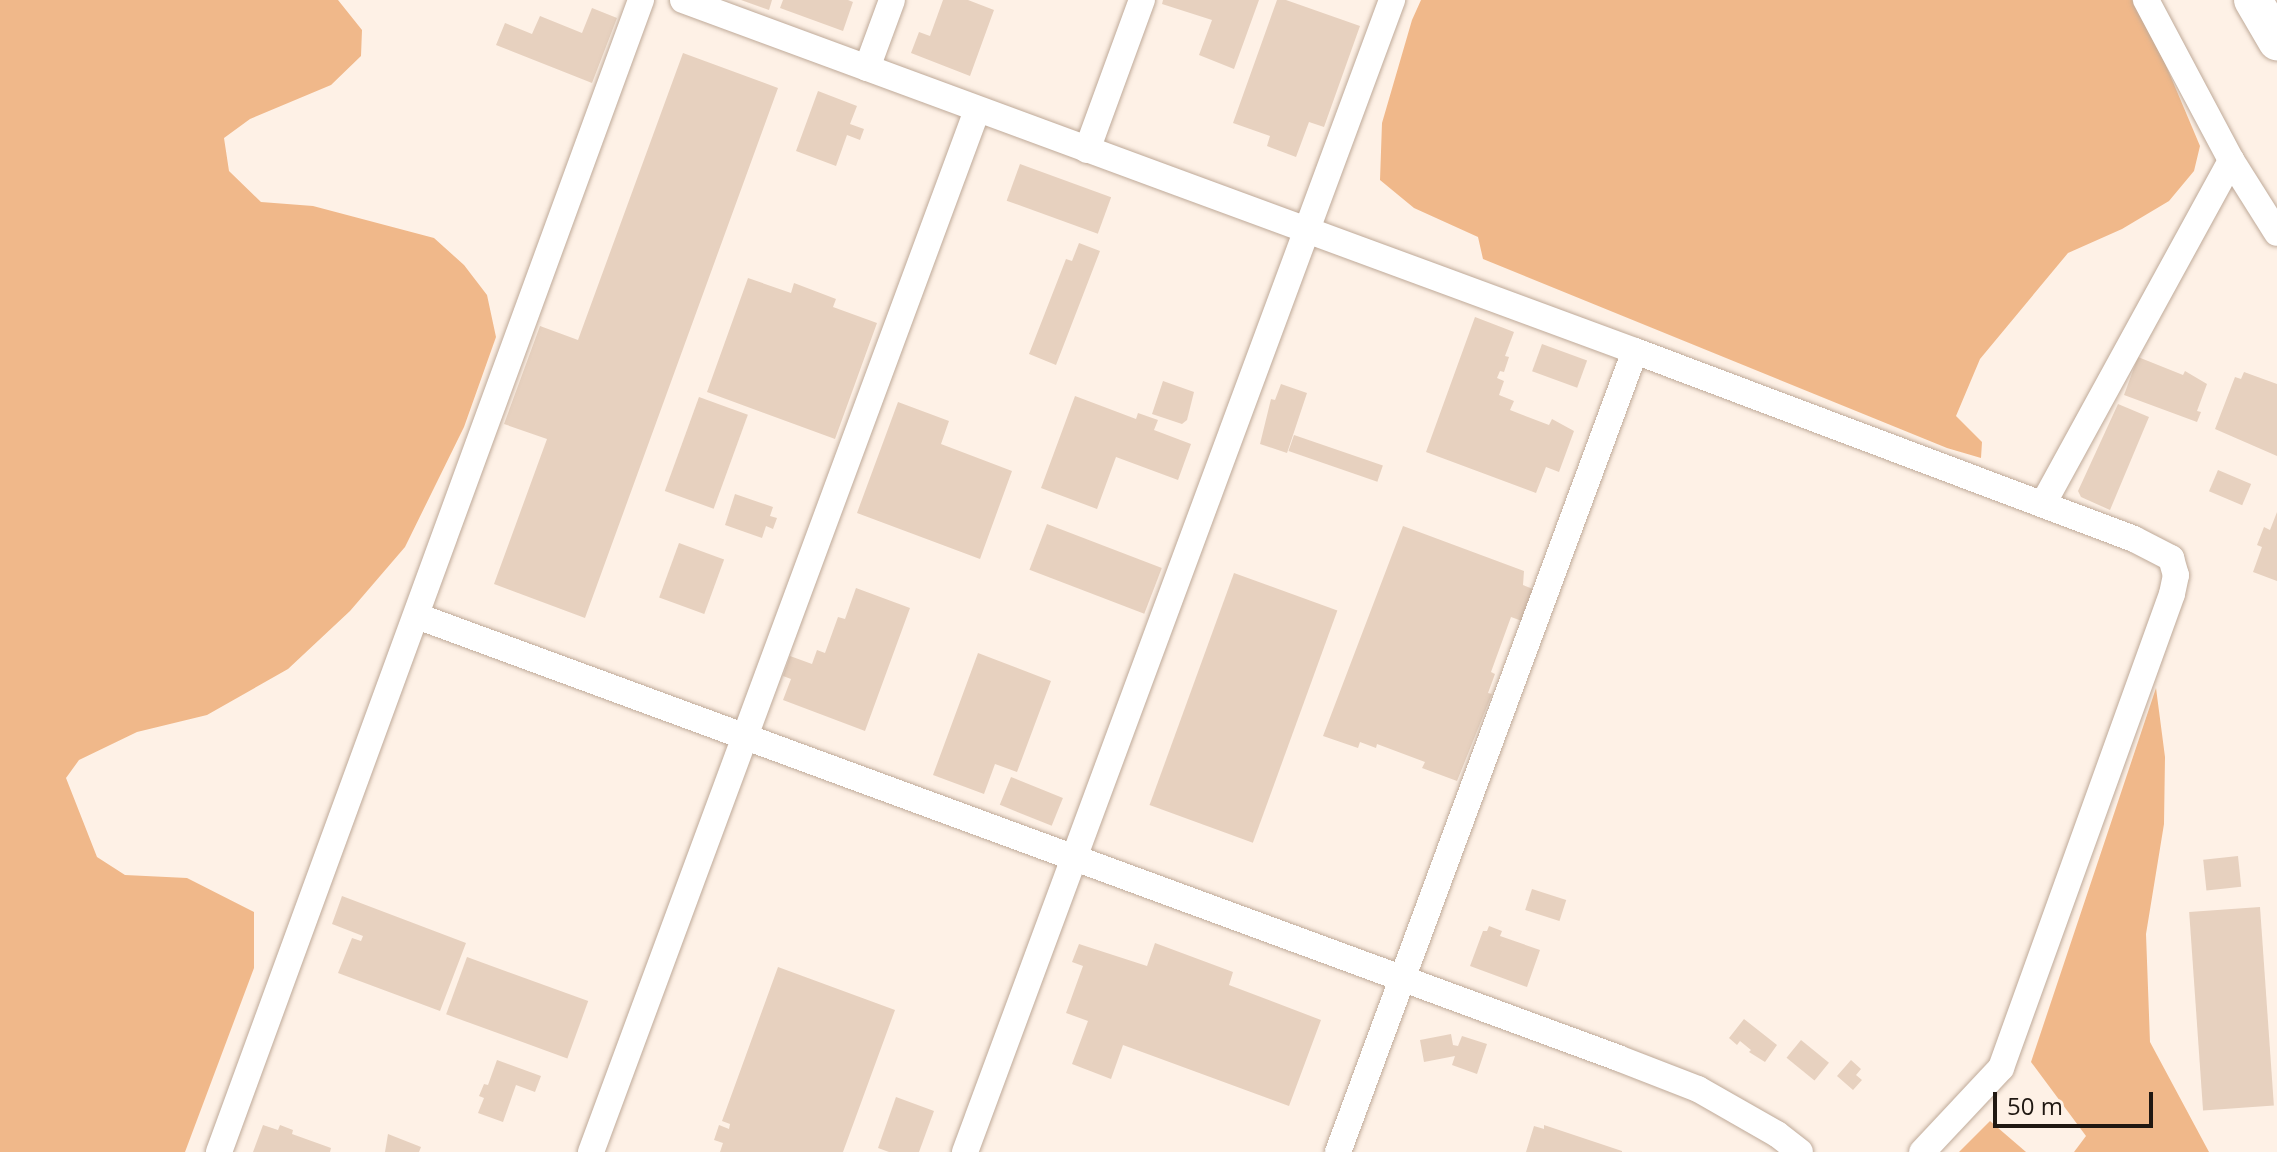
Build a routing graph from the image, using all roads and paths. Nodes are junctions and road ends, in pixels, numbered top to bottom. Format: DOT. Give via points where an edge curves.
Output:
graph roads {
  1 [pos="641,0"];
  2 [pos="683,0"];
  3 [pos="892,0"];
  4 [pos="1142,0"];
  5 [pos="1392,0"];
  6 [pos="2146,0"];
  7 [pos="2253,0"];
  8 [pos="2272,0"];
  9 [pos="2277,9"];
  10 [pos="2277,41"];
  11 [pos="867,68"];
  12 [pos="977,110"];
  13 [pos="1087,150"];
  14 [pos="2231,160"];
  15 [pos="1308,229"];
  16 [pos="2277,233"];
  17 [pos="1635,351"];
  18 [pos="2043,504"];
  19 [pos="417,616"];
  20 [pos="743,734"];
  21 [pos="1072,858"];
  22 [pos="1402,978"];
  23 [pos="219,1152"];
  24 [pos="591,1152"];
  25 [pos="965,1152"];
  26 [pos="1338,1152"];
  27 [pos="1800,1152"];
  28 [pos="1922,1152"];
  1 -- 19 [label="street"];
  2 -- 11 [label="street"];
  3 -- 11 [label="street"];
  4 -- 13 [label="street"];
  5 -- 15 [label="street"];
  6 -- 14 [label="street"];
  7 -- 10 [label="highway"];
  8 -- 9 [label="highway"];
  11 -- 12 [label="street"];
  12 -- 13 [label="street"];
  12 -- 20 [label="street"];
  13 -- 15 [label="street"];
  14 -- 16 [label="street"];
  14 -- 18 [label="street"];
  15 -- 17 [label="street"];
  15 -- 21 [label="street"];
  17 -- 18 [label="street"];
  17 -- 22 [label="street"];
  18 -- 28 [label="street" via="2164,553 2174,567 2175,583 2001,1068"];
  19 -- 20 [label="street"];
  19 -- 23 [label="street"];
  20 -- 21 [label="street"];
  20 -- 24 [label="street"];
  21 -- 22 [label="street"];
  21 -- 25 [label="street"];
  22 -- 26 [label="street"];
  22 -- 27 [label="street" via="1698,1089"];
}
